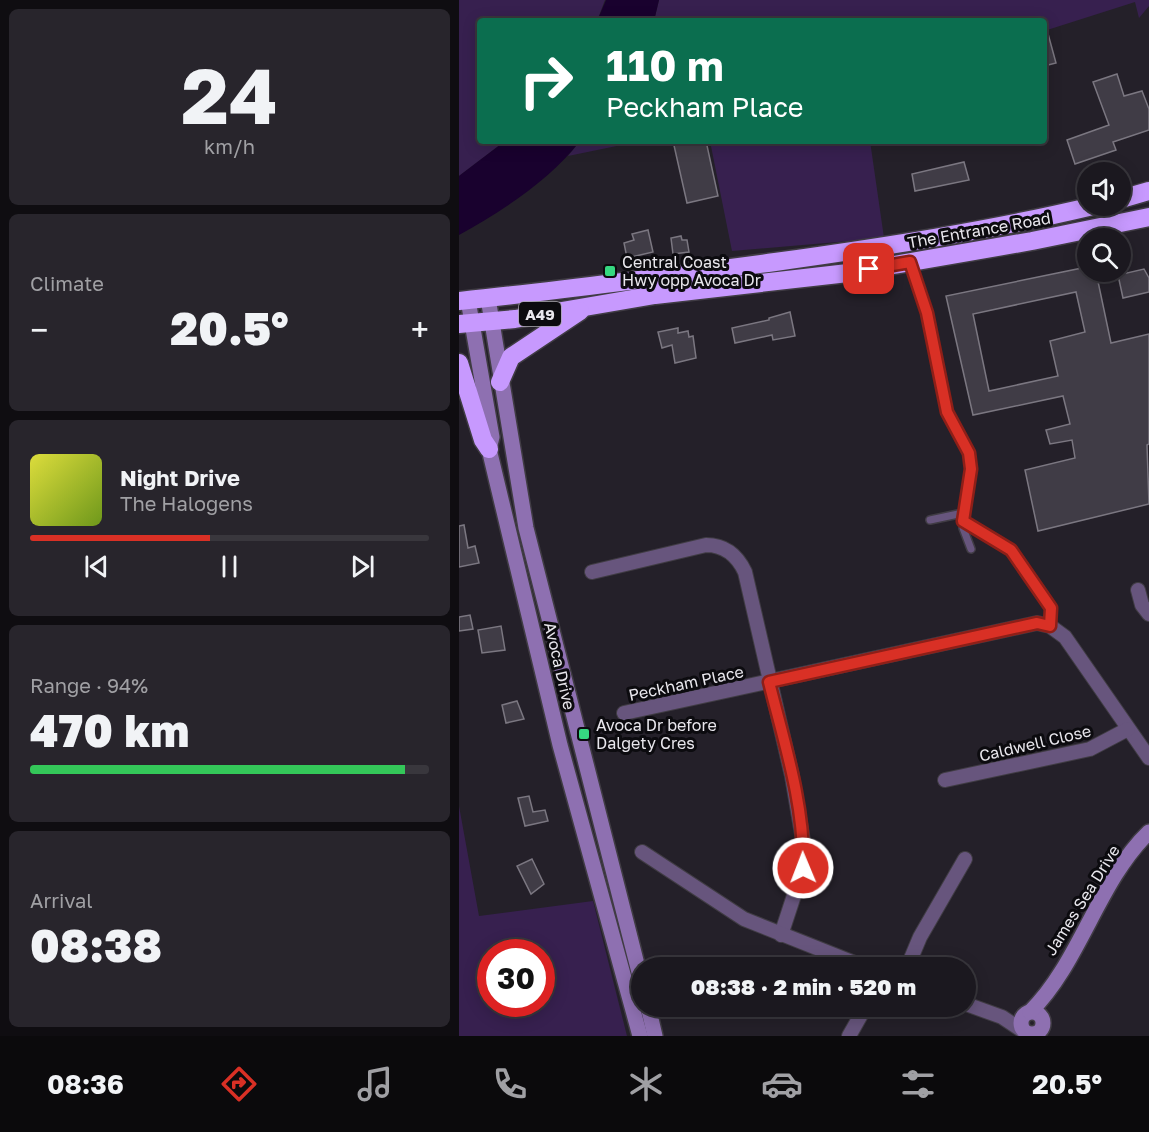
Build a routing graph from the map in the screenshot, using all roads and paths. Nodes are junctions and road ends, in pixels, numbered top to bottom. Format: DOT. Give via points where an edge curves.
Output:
graph roads {
  1 [pos="1149,191"];
  2 [pos="1131,196"];
  3 [pos="1077,210"];
  4 [pos="1149,217"];
  5 [pos="910,262"];
  6 [pos="488,298"];
  7 [pos="464,300"];
  8 [pos="589,305"];
  9 [pos="491,321"];
  10 [pos="465,323"];
  11 [pos="459,363"];
  12 [pos="500,382"];
  13 [pos="489,449"];
  14 [pos="963,513"];
  15 [pos="930,520"];
  16 [pos="963,521"];
  17 [pos="971,549"];
  18 [pos="592,572"];
  19 [pos="1138,590"];
  20 [pos="1149,614"];
  21 [pos="1050,626"];
  22 [pos="769,682"];
  23 [pos="624,713"];
  24 [pos="1128,729"];
  25 [pos="1149,758"];
  26 [pos="945,780"];
  27 [pos="1149,832"];
  28 [pos="642,852"];
  29 [pos="965,859"];
  30 [pos="781,935"];
  31 [pos="635,957"];
  32 [pos="838,957"];
  33 [pos="912,957"];
  34 [pos="976,1007"];
  35 [pos="989,1012"];
  36 [pos="1032,1014"];
  37 [pos="651,1017"];
  38 [pos="860,1017"];
  39 [pos="1032,1034"];
  40 [pos="639,1036"];
  41 [pos="655,1036"];
  42 [pos="849,1036"];
  1 -- 2 [label="highway"];
  3 -- 6 [label="highway, The Entrance Road / A49" via="931,239"];
  4 -- 5 [label="highway, The Entrance Road / A49"];
  5 -- 8 [label="highway, The Entrance Road / A49"];
  5 -- 14 [label="lane" via="927,313 947,412 969,453 971,469"];
  6 -- 7 [label="highway, The Entrance Road / A49"];
  6 -- 9 [label="main road, Avoca Drive"];
  7 -- 10 [label="main road, Avoca Drive"];
  8 -- 9 [label="highway, The Entrance Road / A49"];
  8 -- 12 [label="highway" via="511,357"];
  9 -- 10 [label="highway, The Entrance Road / A49"];
  9 -- 12 [label="main road, Avoca Drive"];
  10 -- 13 [label="main road, Avoca Drive" via="492,437"];
  11 -- 13 [label="highway"];
  12 -- 31 [label="main road, Avoca Drive" via="526,528"];
  13 -- 40 [label="main road, Avoca Drive" via="560,745"];
  14 -- 15 [label="lane"];
  14 -- 16 [label="lane"];
  16 -- 17 [label="lane"];
  16 -- 21 [label="lane" via="1011,550 1051,608"];
  18 -- 22 [label="street" via="706,545 729,551 745,572"];
  19 -- 20 [label="street"];
  21 -- 22 [label="street, Peckham Place" via="1037,623"];
  21 -- 24 [label="street" via="1065,637"];
  22 -- 23 [label="street, Peckham Place"];
  22 -- 30 [label="street" via="804,846 803,868"];
  24 -- 25 [label="street"];
  24 -- 26 [label="street, Caldwell Close" via="1090,749"];
  27 -- 36 [label="main road, James Sea Drive" via="1127,860"];
  28 -- 30 [label="street" via="744,919"];
  29 -- 33 [label="street"];
  30 -- 32 [label="street"];
  34 -- 35 [label="street"];
  35 -- 36 [label="street" via="1014,1017"];
  35 -- 39 [label="street"];
  36 -- 39 [label="main road, James Sea Drive" via="1044,1022"];
  37 -- 41 [label="main road"];
  38 -- 42 [label="street"];
}
